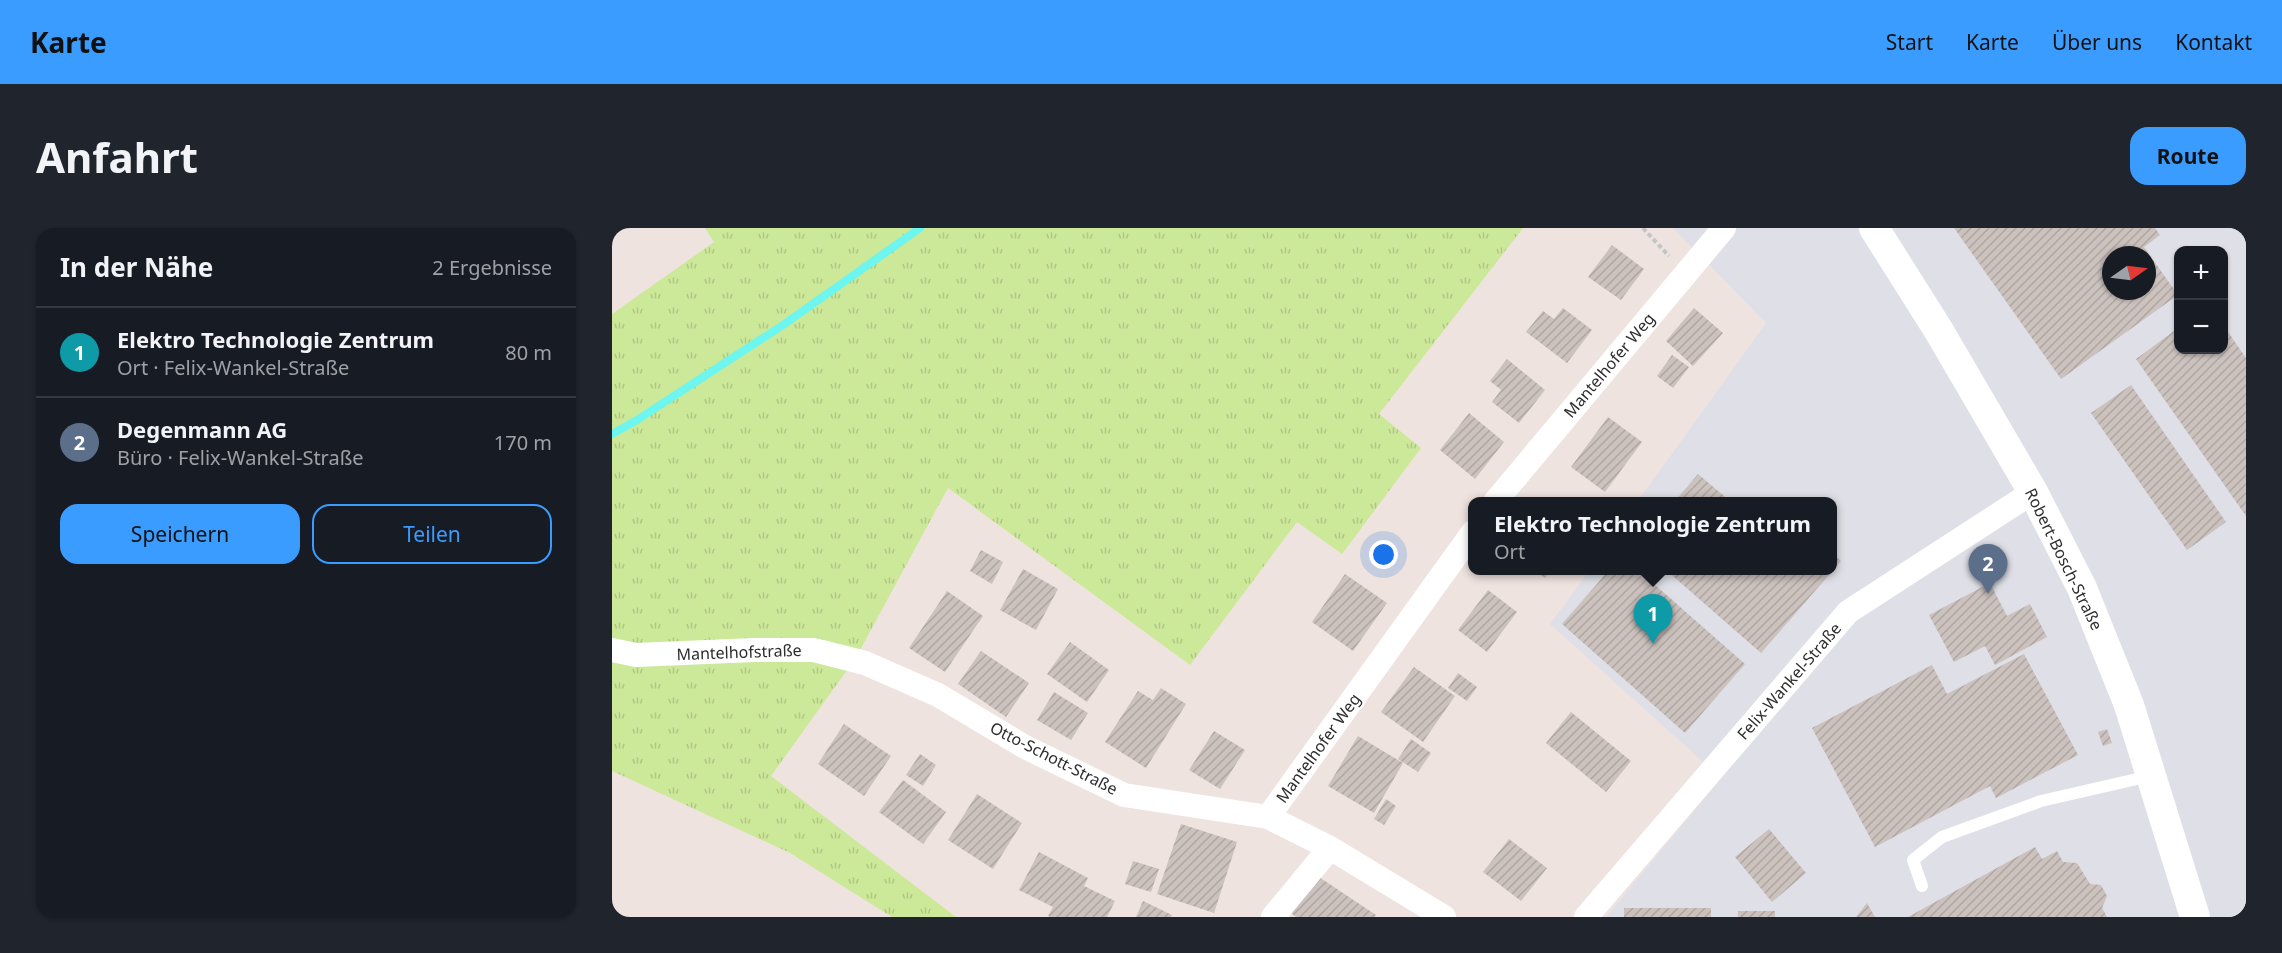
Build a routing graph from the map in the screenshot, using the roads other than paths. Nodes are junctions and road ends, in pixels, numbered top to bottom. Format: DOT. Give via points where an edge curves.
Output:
graph roads {
  1 [pos="1724,228"];
  2 [pos="1874,228"];
  3 [pos="2033,492"];
  4 [pos="1498,497"];
  5 [pos="1468,539"];
  6 [pos="612,650"];
  7 [pos="865,663"];
  8 [pos="2151,775"];
  9 [pos="1268,817"];
  10 [pos="1330,848"];
  11 [pos="1922,886"];
  12 [pos="1273,917"];
  13 [pos="1444,917"];
  14 [pos="1586,917"];
  15 [pos="2195,917"];
  1 -- 4 [label="street, Mantelhofer Weg"];
  2 -- 3 [label="street, Robert-Bosch-Straße"];
  3 -- 8 [label="street, Robert-Bosch-Straße" via="2082,588 2129,705"];
  3 -- 14 [label="street, Felix-Wankel-Straße" via="1848,612"];
  5 -- 9 [label="street, Mantelhofer Weg"];
  6 -- 7 [label="street, Mantelhofstraße" via="636,655 814,650"];
  7 -- 9 [label="street, Otto-Schott-Straße" via="938,695 1025,747 1125,795"];
  8 -- 11 [label="lane" via="2041,801 1942,837 1913,860"];
  8 -- 15 [label="street, Robert-Bosch-Straße"];
  9 -- 10 [label="street, Otto-Schott-Straße"];
  10 -- 12 [label="street"];
  10 -- 13 [label="street, Otto-Schott-Straße"];
}
